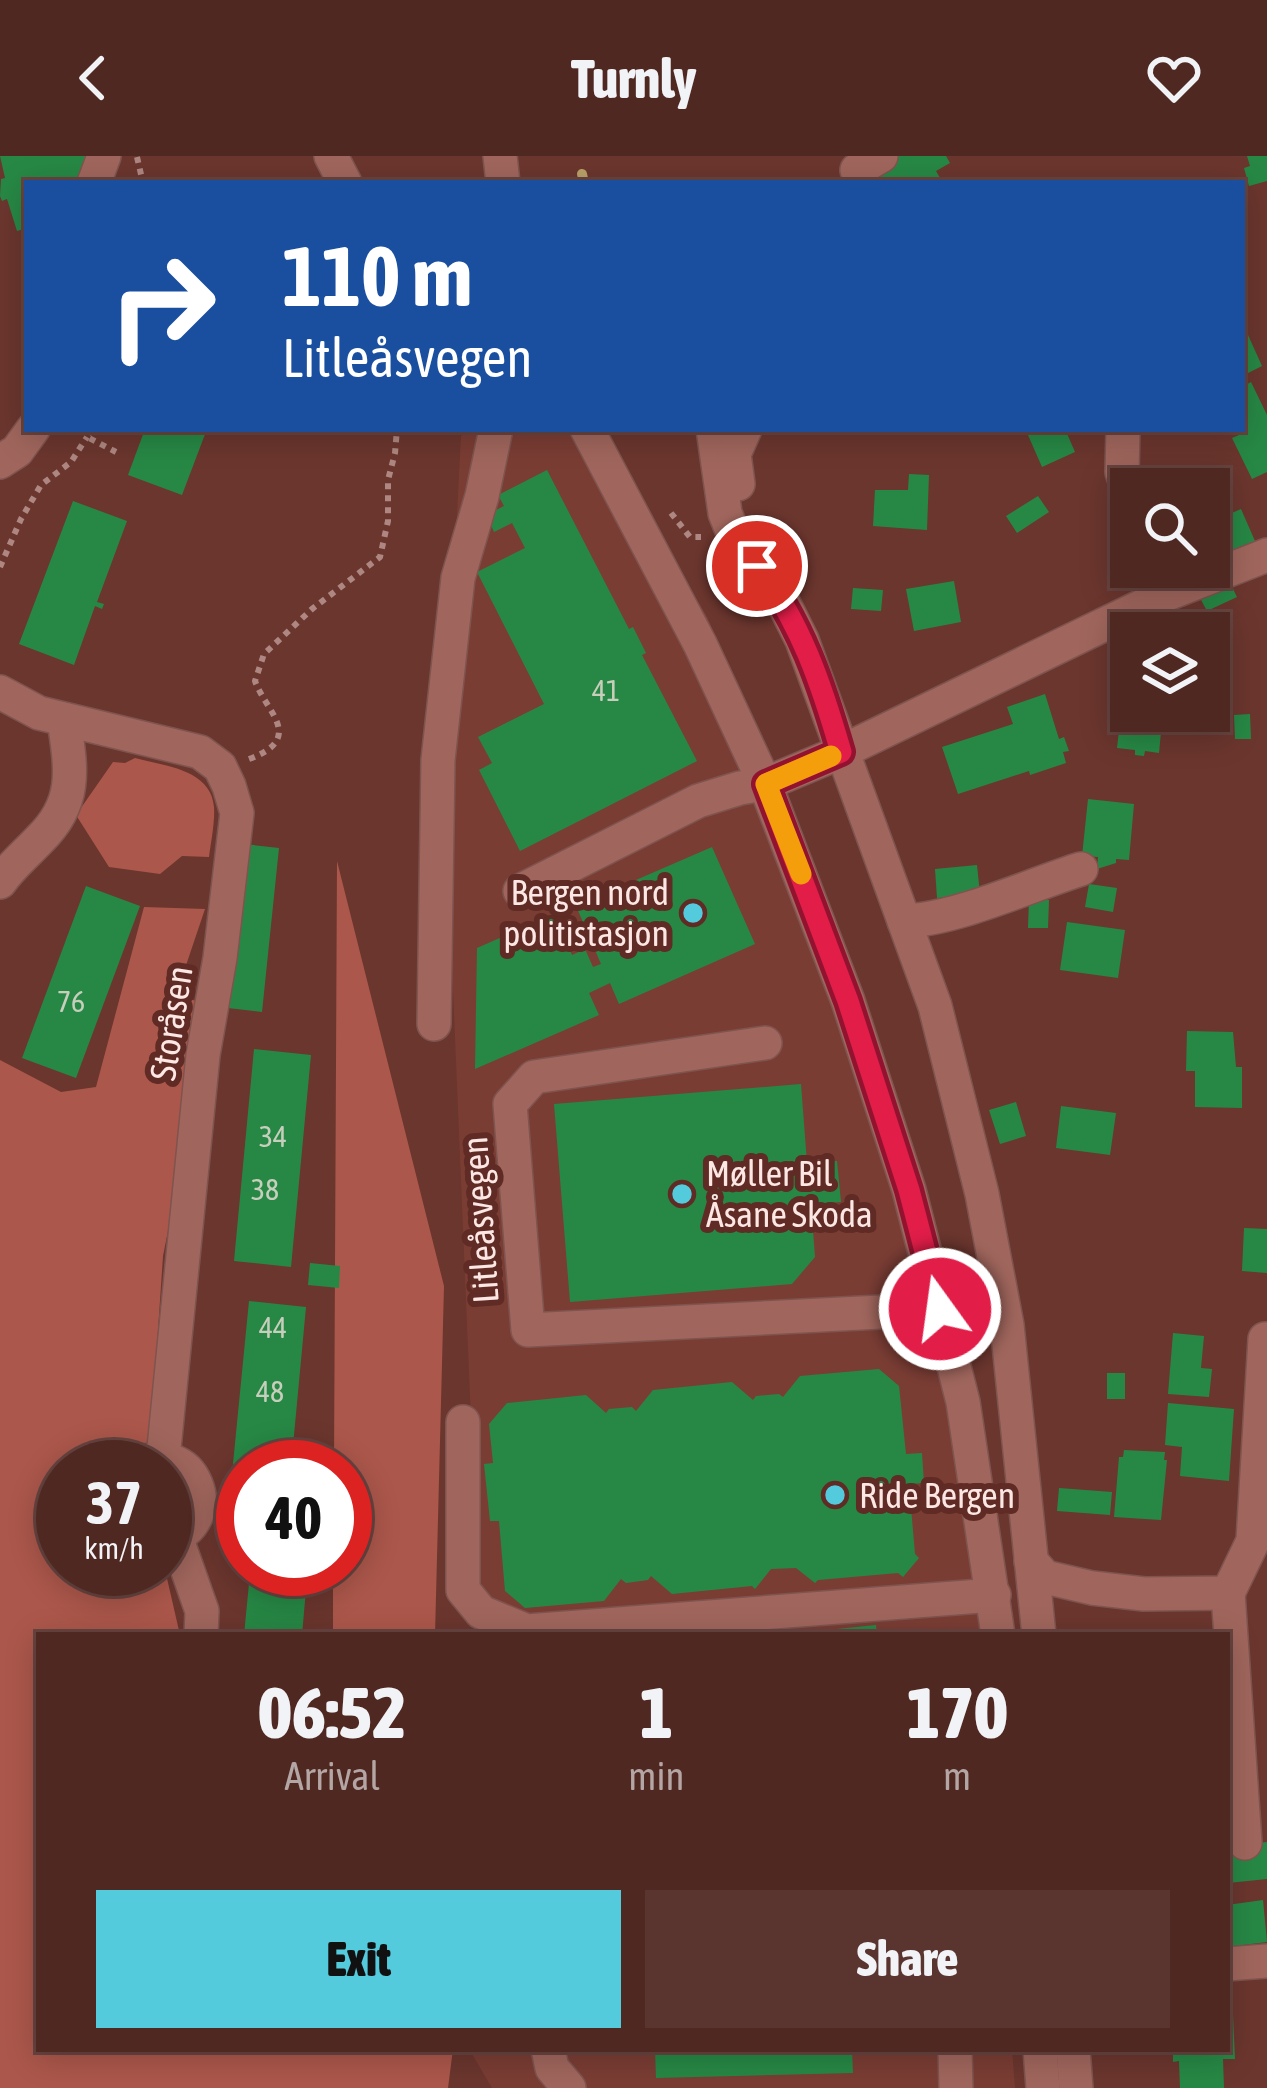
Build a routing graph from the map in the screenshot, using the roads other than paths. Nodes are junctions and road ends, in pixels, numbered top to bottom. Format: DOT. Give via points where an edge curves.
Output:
graph roads {
  1 [pos="31,432"];
  2 [pos="495,432"];
  3 [pos="589,432"];
  4 [pos="713,432"];
  5 [pos="744,432"];
  6 [pos="1123,432"];
  7 [pos="0,462"];
  8 [pos="1122,468"];
  9 [pos="1267,555"];
  10 [pos="1230,564"];
  11 [pos="757,566"];
  12 [pos="1147,588"];
  13 [pos="0,692"];
  14 [pos="64,720"];
  15 [pos="841,752"];
  16 [pos="766,784"];
  17 [pos="1081,869"];
  18 [pos="0,882"];
  19 [pos="520,891"];
  20 [pos="904,920"];
  21 [pos="434,1024"];
  22 [pos="765,1043"];
  23 [pos="940,1309"];
  24 [pos="1265,1339"];
  25 [pos="463,1422"];
  26 [pos="151,1440"];
  27 [pos="192,1476"];
  28 [pos="192,1521"];
  29 [pos="1031,1561"];
  30 [pos="192,1588"];
  31 [pos="1228,1592"];
  32 [pos="994,1595"];
  33 [pos="201,1632"];
  34 [pos="998,1632"];
  35 [pos="1039,1632"];
  36 [pos="1245,1844"];
  37 [pos="1267,1961"];
  38 [pos="1230,1964"];
  39 [pos="549,2052"];
  40 [pos="955,2052"];
  41 [pos="1040,2052"];
  42 [pos="1073,2052"];
  43 [pos="569,2088"];
  44 [pos="956,2088"];
  45 [pos="1043,2088"];
  46 [pos="1076,2088"];
  1 -- 7 [label="street"];
  2 -- 21 [label="street" via="458,578 438,760"];
  3 -- 16 [label="street"];
  4 -- 11 [label="street" via="725,513"];
  5 -- 11 [label="street" via="734,454 741,503 757,535"];
  6 -- 8 [label="street"];
  9 -- 10 [label="street"];
  11 -- 15 [label="street" via="802,640"];
  12 -- 15 [label="street"];
  13 -- 14 [label="street"];
  14 -- 18 [label="street" via="71,772 61,814"];
  14 -- 26 [label="street, Storåsen" via="200,752 220,767 237,813"];
  15 -- 16 [label="street"];
  15 -- 20 [label="street"];
  16 -- 19 [label="street" via="698,801"];
  16 -- 23 [label="street" via="854,1022"];
  17 -- 20 [label="street"];
  20 -- 29 [label="street" via="935,1006 997,1263"];
  22 -- 23 [label="street, Litleåsvegen" via="534,1076 510,1104 528,1330"];
  23 -- 32 [label="street"];
  24 -- 31 [label="street" via="1253,1541"];
  25 -- 32 [label="street" via="463,1590 481,1612 527,1631"];
  27 -- 28 [label="street, Storåsen" via="200,1506"];
  29 -- 31 [label="street" via="1045,1577 1092,1588"];
  29 -- 35 [label="street"];
  30 -- 33 [label="street, Storåsen"];
  31 -- 36 [label="street"];
  32 -- 34 [label="street"];
  37 -- 38 [label="street"];
  39 -- 43 [label="street"];
  40 -- 44 [label="street"];
  41 -- 45 [label="street"];
  42 -- 46 [label="street"];
}
